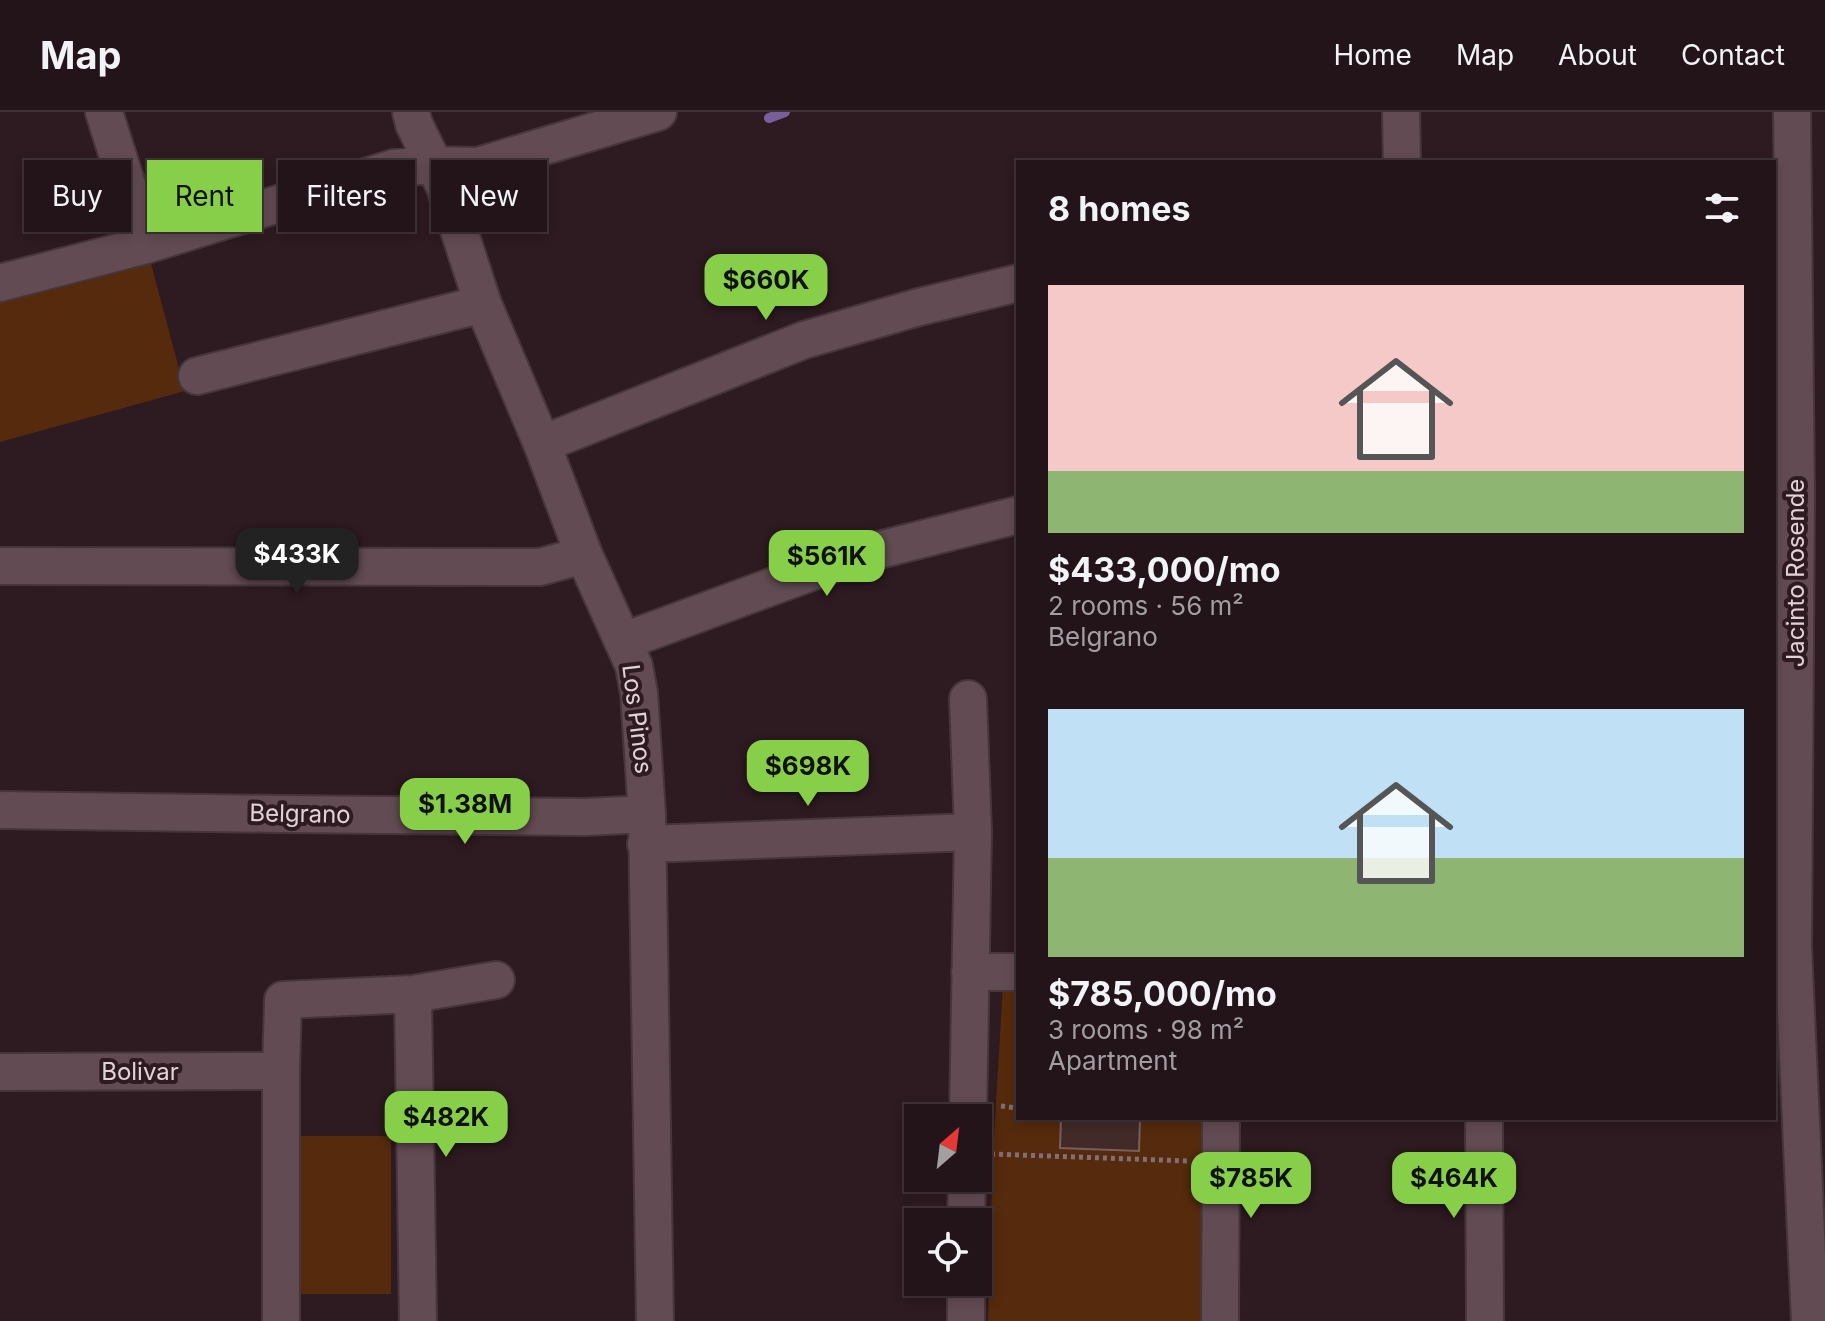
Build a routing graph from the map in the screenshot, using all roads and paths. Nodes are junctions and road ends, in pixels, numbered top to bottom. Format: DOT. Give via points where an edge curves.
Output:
graph roads {
  1 [pos="104,112"];
  2 [pos="411,112"];
  3 [pos="658,112"];
  4 [pos="1401,112"];
  5 [pos="1792,112"];
  6 [pos="498,160"];
  7 [pos="1402,160"];
  8 [pos="431,163"];
  9 [pos="431,165"];
  10 [pos="460,232"];
  11 [pos="146,245"];
  12 [pos="0,283"];
  13 [pos="1016,283"];
  14 [pos="483,304"];
  15 [pos="197,376"];
  16 [pos="542,444"];
  17 [pos="1798,494"];
  18 [pos="1016,516"];
  19 [pos="584,555"];
  20 [pos="0,566"];
  21 [pos="624,641"];
  22 [pos="968,699"];
  23 [pos="0,810"];
  24 [pos="647,829"];
  25 [pos="973,832"];
  26 [pos="970,972"];
  27 [pos="1016,972"];
  28 [pos="496,980"];
  29 [pos="413,994"];
  30 [pos="281,1071"];
  31 [pos="0,1072"];
  32 [pos="968,1104"];
  33 [pos="1221,1120"];
  34 [pos="1484,1120"];
  35 [pos="992,1155"];
  36 [pos="1221,1163"];
  37 [pos="966,1296"];
  38 [pos="281,1321"];
  39 [pos="418,1321"];
  40 [pos="655,1321"];
  41 [pos="966,1321"];
  42 [pos="1220,1321"];
  43 [pos="1485,1321"];
  44 [pos="1810,1321"];
  1 -- 11 [label="street"];
  2 -- 8 [label="street, Los Pinos"];
  3 -- 6 [label="street"];
  4 -- 7 [label="street"];
  5 -- 17 [label="street, Jacinto Rosende"];
  9 -- 11 [label="street" via="394,168"];
  10 -- 14 [label="street, Los Pinos"];
  11 -- 12 [label="street"];
  13 -- 16 [label="street" via="804,340"];
  14 -- 15 [label="street"];
  14 -- 16 [label="street, Los Pinos"];
  16 -- 19 [label="street, Los Pinos"];
  17 -- 44 [label="street, Jacinto Rosende" via="1793,947"];
  18 -- 21 [label="street" via="855,556"];
  19 -- 20 [label="street" via="540,567"];
  19 -- 21 [label="street, Los Pinos"];
  21 -- 24 [label="street, Los Pinos" via="639,693"];
  22 -- 25 [label="street"];
  23 -- 24 [label="street, Belgrano" via="585,817"];
  24 -- 25 [label="street, Belgrano"];
  24 -- 40 [label="street, Los Pinos"];
  25 -- 26 [label="street"];
  26 -- 27 [label="street"];
  26 -- 32 [label="street"];
  28 -- 29 [label="street"];
  29 -- 30 [label="street" via="283,1000"];
  29 -- 39 [label="street"];
  30 -- 31 [label="street, Bolivar"];
  30 -- 38 [label="street"];
  33 -- 36 [label="street"];
  34 -- 43 [label="street"];
  35 -- 36 [label="path"];
  36 -- 42 [label="street"];
  37 -- 41 [label="street"];
}
